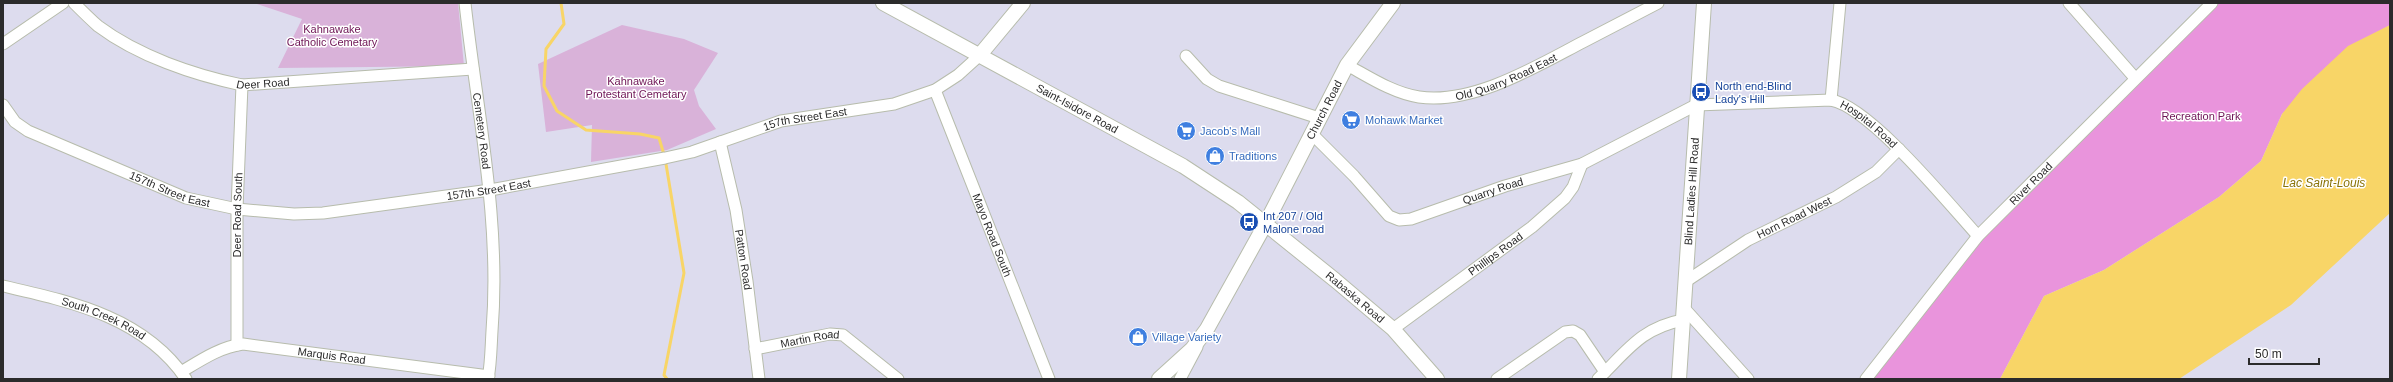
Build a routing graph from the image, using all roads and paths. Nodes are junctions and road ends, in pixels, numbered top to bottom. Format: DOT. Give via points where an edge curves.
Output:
graph roads {
  1 [pos="63,3"];
  2 [pos="74,3"];
  3 [pos="465,3"];
  4 [pos="883,3"];
  5 [pos="1022,3"];
  6 [pos="1393,3"];
  7 [pos="1658,3"];
  8 [pos="1704,3"];
  9 [pos="1840,3"];
  10 [pos="2069,3"];
  11 [pos="2212,3"];
  12 [pos="3,44"];
  13 [pos="980,56"];
  14 [pos="1186,56"];
  15 [pos="1347,65"];
  16 [pos="473,69"];
  17 [pos="2135,78"];
  18 [pos="242,85"];
  19 [pos="935,90"];
  20 [pos="1831,100"];
  21 [pos="3,105"];
  22 [pos="1696,106"];
  23 [pos="1319,118"];
  24 [pos="1312,134"];
  25 [pos="720,142"];
  26 [pos="1899,150"];
  27 [pos="1582,164"];
  28 [pos="490,190"];
  29 [pos="237,209"];
  30 [pos="1266,223"];
  31 [pos="1978,236"];
  32 [pos="1685,282"];
  33 [pos="3,286"];
  34 [pos="1683,314"];
  35 [pos="1207,329"];
  36 [pos="1393,329"];
  37 [pos="237,345"];
  38 [pos="755,349"];
  39 [pos="184,376"];
  40 [pos="1602,376"];
  41 [pos="489,377"];
  42 [pos="759,379"];
  43 [pos="898,379"];
  44 [pos="1049,379"];
  45 [pos="1159,379"];
  46 [pos="1180,379"];
  47 [pos="1437,379"];
  48 [pos="1496,379"];
  49 [pos="1679,379"];
  50 [pos="1748,379"];
  51 [pos="1866,379"];
  1 -- 12 [label="street"];
  2 -- 18 [label="street, Deer Road" via="98,26 126,43 206,78"];
  3 -- 16 [label="street, Cemetery Road"];
  4 -- 13 [label="street, Saint-Isidore Road"];
  5 -- 13 [label="street"];
  6 -- 15 [label="street, Church Road"];
  7 -- 15 [label="street, Old Quarry Road East" via="1544,64 1475,91 1441,99 1418,97 1398,91"];
  8 -- 22 [label="street, Blind Ladies Hill Road"];
  9 -- 20 [label="street"];
  10 -- 17 [label="street"];
  11 -- 17 [label="street, River Road"];
  13 -- 19 [label="street, 157th Street East"];
  13 -- 30 [label="street, Saint-Isidore Road" via="1183,166"];
  14 -- 23 [label="street" via="1207,79 1220,86"];
  15 -- 23 [label="street, Church Road"];
  16 -- 18 [label="street, Deer Road"];
  16 -- 28 [label="street, Cemetery Road"];
  17 -- 31 [label="street, River Road"];
  18 -- 29 [label="street, Deer Road South"];
  19 -- 25 [label="street, 157th Street East" via="888,105 781,121"];
  19 -- 44 [label="street, Mayo Road South"];
  20 -- 22 [label="street, Hospital Road"];
  20 -- 26 [label="street, Hospital Road" via="1840,101 1852,109"];
  21 -- 29 [label="street, 157th Street East" via="15,122 28,131 158,188 200,202"];
  22 -- 27 [label="street, Quarry Road"];
  22 -- 32 [label="street, Blind Ladies Hill Road"];
  23 -- 24 [label="street, Church Road"];
  24 -- 27 [label="street, Quarry Road" via="1354,176 1378,206 1389,216 1399,220 1411,219 1505,186"];
  24 -- 30 [label="street, Church Road"];
  25 -- 28 [label="street, 157th Street East" via="665,158"];
  25 -- 38 [label="street, Patton Road" via="736,210 748,281"];
  26 -- 31 [label="street, Hospital Road"];
  26 -- 32 [label="street, Horn Road West" via="1876,172 1836,197 1748,240"];
  27 -- 36 [label="street, Phillips Road" via="1573,187 1565,198 1532,227"];
  28 -- 29 [label="street, 157th Street East" via="323,212 294,214"];
  28 -- 41 [label="street, Cemetery Road" via="496,290"];
  29 -- 37 [label="street, Deer Road South"];
  30 -- 35 [label="street, Church Road"];
  30 -- 36 [label="street, Rabaska Road"];
  31 -- 51 [label="street, River Road"];
  32 -- 34 [label="street, Blind Ladies Hill Road"];
  33 -- 39 [label="street, South Creek Road" via="62,300 104,314 142,335 174,361"];
  34 -- 40 [label="street" via="1649,331"];
  34 -- 49 [label="street, Blind Ladies Hill Road"];
  34 -- 50 [label="street"];
  35 -- 45 [label="street, Church Road" via="1192,349"];
  35 -- 46 [label="street"];
  36 -- 47 [label="street, Rabaska Road"];
  37 -- 39 [label="street, Marquis Road" via="217,351"];
  37 -- 41 [label="street, Marquis Road"];
  38 -- 42 [label="street, Patton Road"];
  38 -- 43 [label="street, Martin Road" via="830,334 843,335"];
  40 -- 48 [label="street" via="1580,335 1573,331 1565,332"];
}
